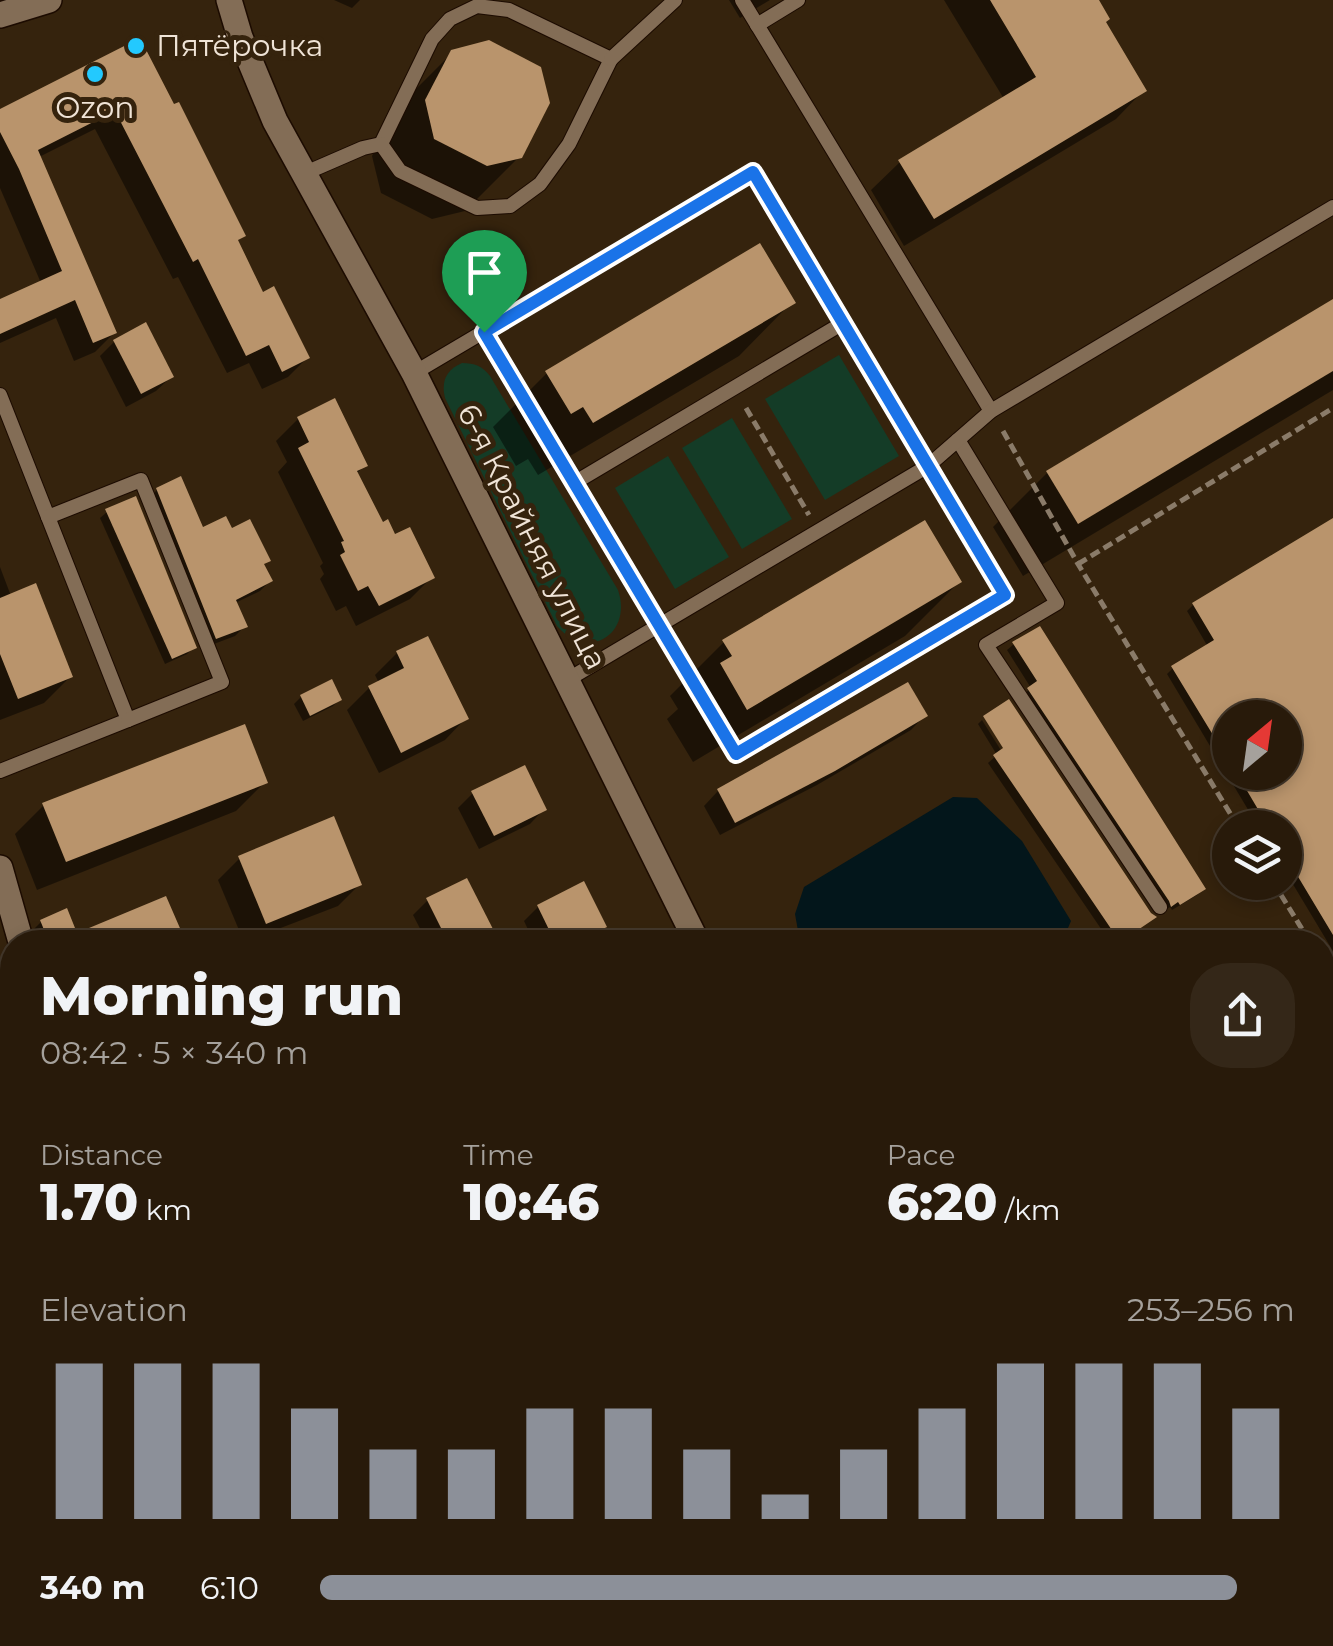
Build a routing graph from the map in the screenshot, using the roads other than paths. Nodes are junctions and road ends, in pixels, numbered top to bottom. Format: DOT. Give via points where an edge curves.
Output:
graph roads {
  1 [pos="49,0"];
  2 [pos="230,0"];
  3 [pos="676,0"];
  4 [pos="742,0"];
  5 [pos="798,0"];
  6 [pos="0,16"];
  7 [pos="757,24"];
  8 [pos="610,59"];
  9 [pos="381,144"];
  10 [pos="303,174"];
  11 [pos="1333,206"];
  12 [pos="484,332"];
  13 [pos="414,374"];
  14 [pos="0,395"];
  15 [pos="991,411"];
  16 [pos="958,440"];
  17 [pos="928,466"];
  18 [pos="574,483"];
  19 [pos="48,517"];
  20 [pos="659,626"];
  21 [pos="567,680"];
  22 [pos="128,720"];
  23 [pos="0,771"];
  24 [pos="0,868"];
  25 [pos="1160,907"];
  26 [pos="18,930"];
  27 [pos="691,930"];
  1 -- 6 [label="street"];
  2 -- 10 [label="street, 6-я Крайняя улица" via="275,121"];
  3 -- 8 [label="lane"];
  4 -- 7 [label="lane"];
  5 -- 7 [label="lane"];
  7 -- 15 [label="lane"];
  8 -- 9 [label="lane" via="509,10 477,6 450,19 432,39"];
  8 -- 9 [label="lane" via="569,144 540,184 510,206 477,208 431,186 400,170"];
  9 -- 10 [label="lane"];
  10 -- 13 [label="street, 6-я Крайняя улица"];
  11 -- 15 [label="lane"];
  12 -- 13 [label="lane"];
  12 -- 18 [label="lane"];
  12 -- 18 [label="lane" via="753,172 843,323"];
  13 -- 21 [label="street, 6-я Крайняя улица"];
  14 -- 19 [label="lane"];
  15 -- 16 [label="lane"];
  16 -- 17 [label="lane"];
  16 -- 25 [label="lane" via="1057,603 986,645"];
  17 -- 20 [label="lane"];
  17 -- 20 [label="lane" via="1005,595 972,615 736,754"];
  18 -- 20 [label="lane"];
  19 -- 22 [label="lane"];
  19 -- 22 [label="lane" via="141,480 215,664 222,682"];
  20 -- 21 [label="lane"];
  21 -- 27 [label="street, 6-я Крайняя улица"];
  22 -- 23 [label="lane"];
  24 -- 26 [label="street"];
}
